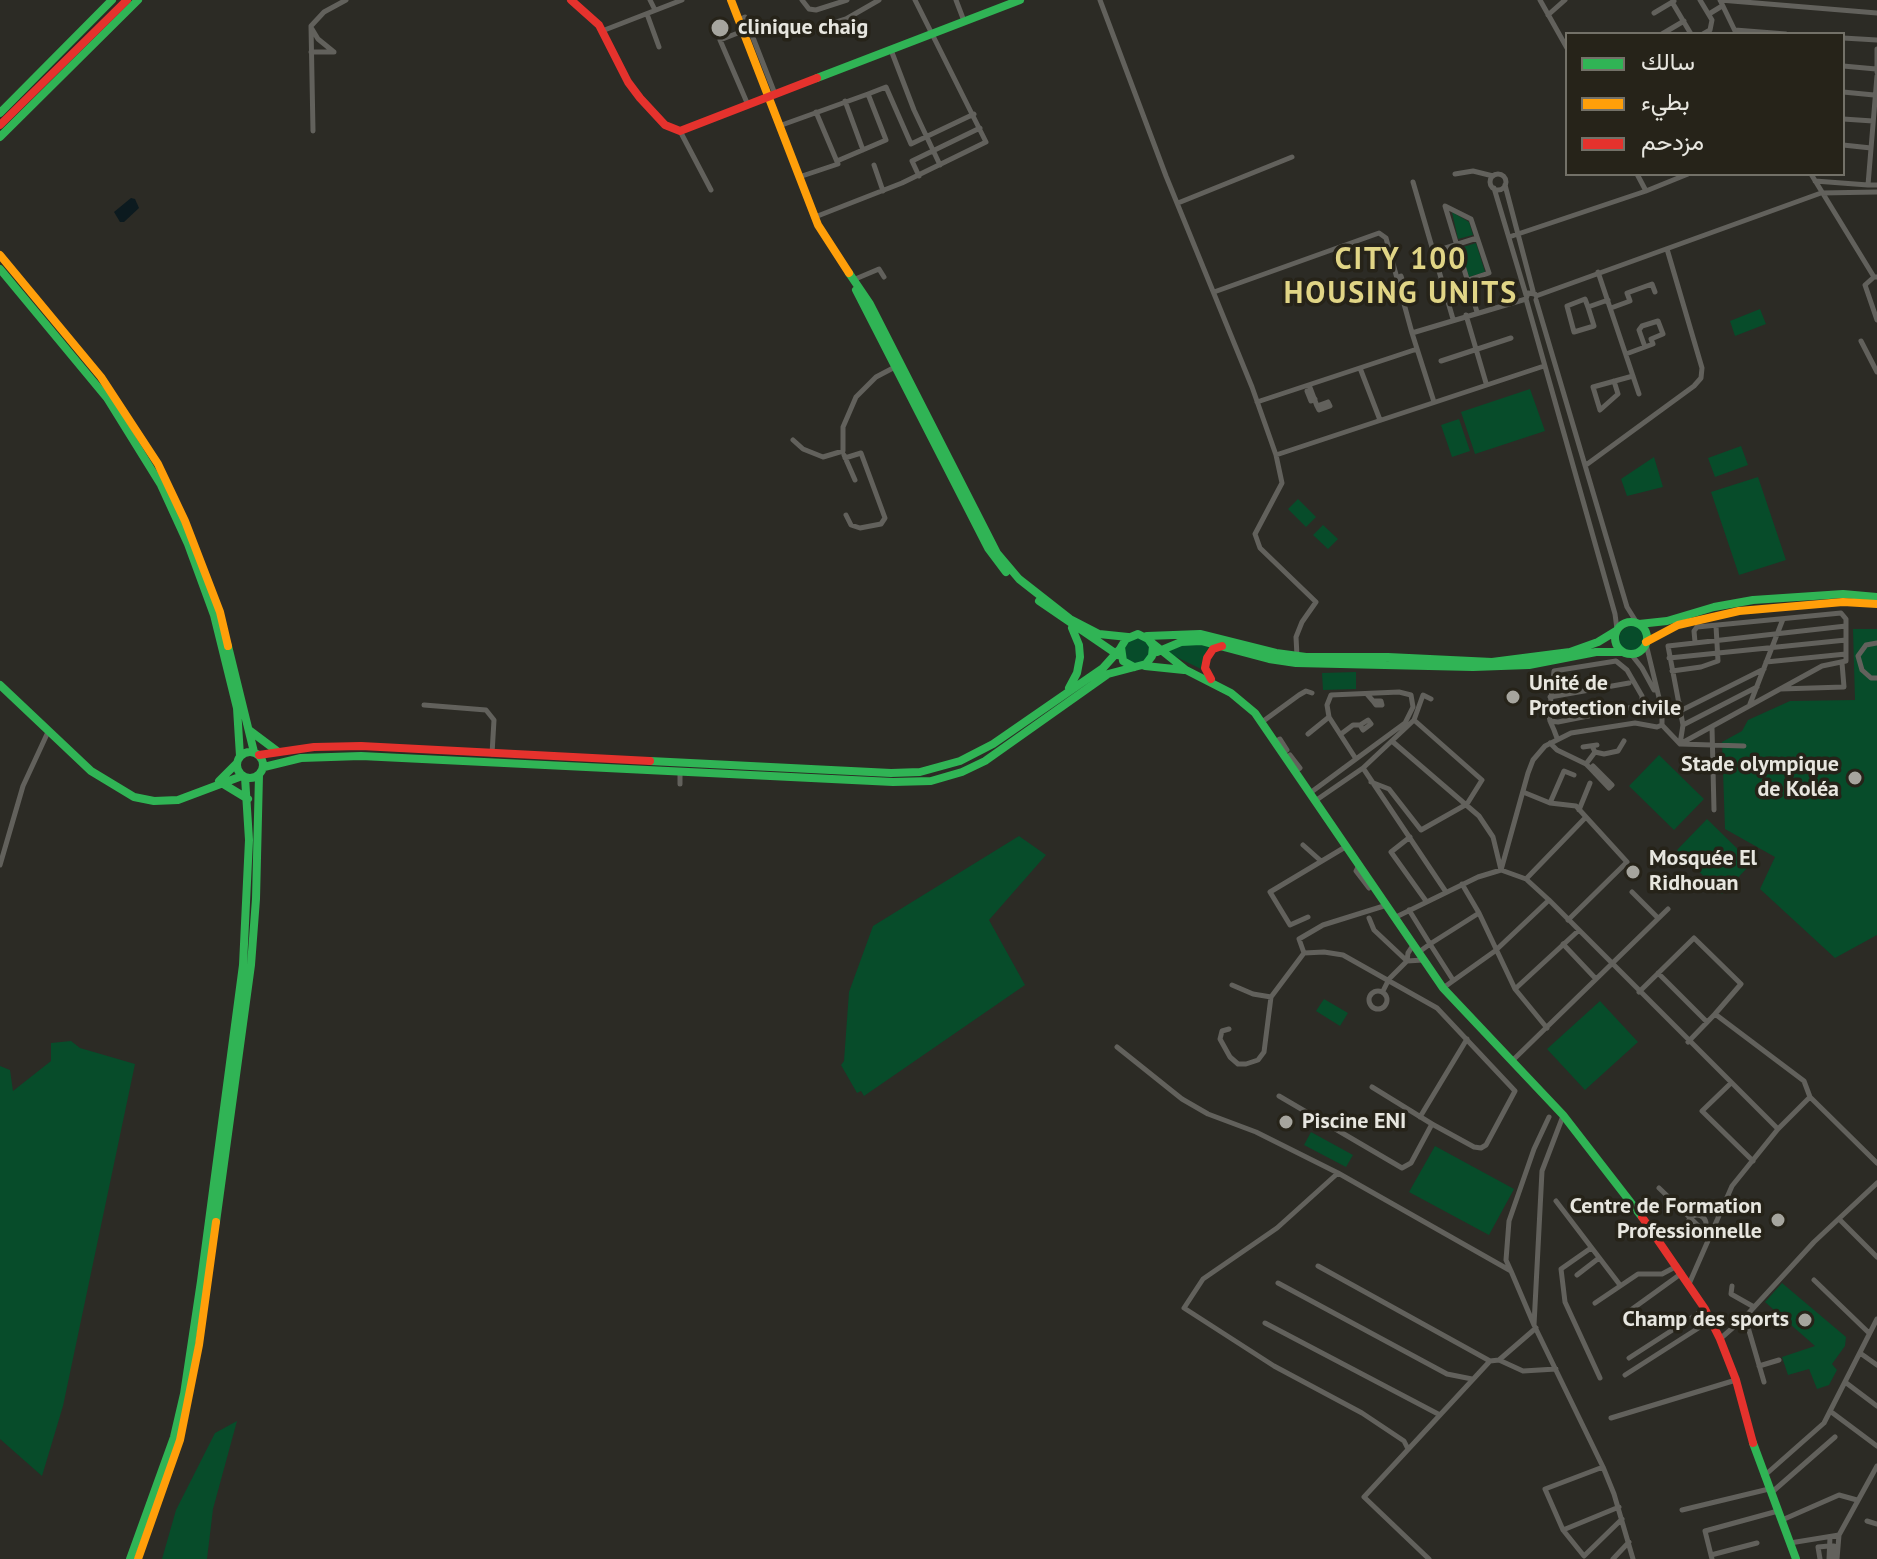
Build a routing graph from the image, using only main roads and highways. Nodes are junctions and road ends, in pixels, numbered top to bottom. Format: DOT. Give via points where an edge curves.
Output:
graph roads {
  1 [pos="112,0"];
  2 [pos="127,0"];
  3 [pos="138,0"];
  4 [pos="571,0"];
  5 [pos="731,0"];
  6 [pos="1020,0"];
  7 [pos="772,95"];
  8 [pos="0,113"];
  9 [pos="0,125"];
  10 [pos="0,137"];
  11 [pos="0,255"];
  12 [pos="0,269"];
  13 [pos="898,366"];
  14 [pos="1877,597"];
  15 [pos="1877,604"];
  16 [pos="1068,623"];
  17 [pos="1638,623"];
  18 [pos="1616,630"];
  19 [pos="1142,635"];
  20 [pos="1128,637"];
  21 [pos="1646,643"];
  22 [pos="1222,645"];
  23 [pos="1626,653"];
  24 [pos="1120,654"];
  25 [pos="1156,654"];
  26 [pos="1139,667"];
  27 [pos="1186,670"];
  28 [pos="1212,681"];
  29 [pos="0,687"];
  30 [pos="1067,691"];
  31 [pos="248,728"];
  32 [pos="279,752"];
  33 [pos="257,754"];
  34 [pos="239,759"];
  35 [pos="261,771"];
  36 [pos="244,777"];
  37 [pos="217,784"];
  38 [pos="248,799"];
  39 [pos="130,1559"];
  40 [pos="138,1559"];
  41 [pos="1796,1559"];
  1 -- 8 [label="main road"];
  2 -- 9 [label="main road"];
  3 -- 10 [label="main road"];
  4 -- 7 [label="main road" via="602,31 634,91 665,125 680,131"];
  5 -- 7 [label="main road"];
  6 -- 7 [label="main road"];
  7 -- 13 [label="main road" via="815,217 870,304"];
  11 -- 31 [label="main road" via="101,377 158,464 220,612"];
  12 -- 34 [label="main road" via="107,398 161,485 214,615 237,708"];
  13 -- 16 [label="main road" via="994,557 1029,594"];
  13 -- 20 [label="main road" via="1005,564 1070,619 1099,634"];
  14 -- 17 [label="main road" via="1753,600"];
  15 -- 21 [label="main road" via="1843,602 1717,614 1678,625"];
  16 -- 24 [label="main road"];
  16 -- 30 [label="main road" via="1080,657"];
  17 -- 18 [label="main road" via="1626,622"];
  17 -- 21 [label="main road"];
  18 -- 19 [label="main road" via="1584,648 1514,661 1297,656 1200,634"];
  18 -- 23 [label="main road" via="1616,645"];
  19 -- 20 [label="main road"];
  19 -- 25 [label="main road"];
  20 -- 24 [label="main road"];
  21 -- 23 [label="main road" via="1640,651"];
  22 -- 23 [label="main road" via="1296,663 1473,667"];
  22 -- 25 [label="main road" via="1189,640"];
  22 -- 28 [label="main road" via="1205,663"];
  24 -- 26 [label="main road"];
  24 -- 30 [label="main road"];
  25 -- 26 [label="main road"];
  25 -- 27 [label="main road"];
  26 -- 27 [label="main road"];
  26 -- 35 [label="main road" via="1108,674 985,761 940,779 906,782 361,756 301,758"];
  27 -- 28 [label="main road"];
  28 -- 41 [label="main road" via="1262,722 1443,988 1563,1115 1689,1284 1736,1380"];
  29 -- 37 [label="main road" via="91,771 134,797 178,800"];
  30 -- 32 [label="main road" via="982,751 920,772 361,746"];
  31 -- 32 [label="main road"];
  31 -- 33 [label="main road"];
  32 -- 33 [label="main road"];
  33 -- 34 [label="main road"];
  33 -- 35 [label="main road"];
  34 -- 36 [label="main road"];
  34 -- 37 [label="main road"];
  35 -- 36 [label="main road"];
  35 -- 40 [label="main road" via="251,965 199,1345 180,1440"];
  36 -- 37 [label="main road"];
  36 -- 38 [label="main road"];
  37 -- 38 [label="main road"];
  38 -- 39 [label="main road" via="243,965 184,1394"];
}
